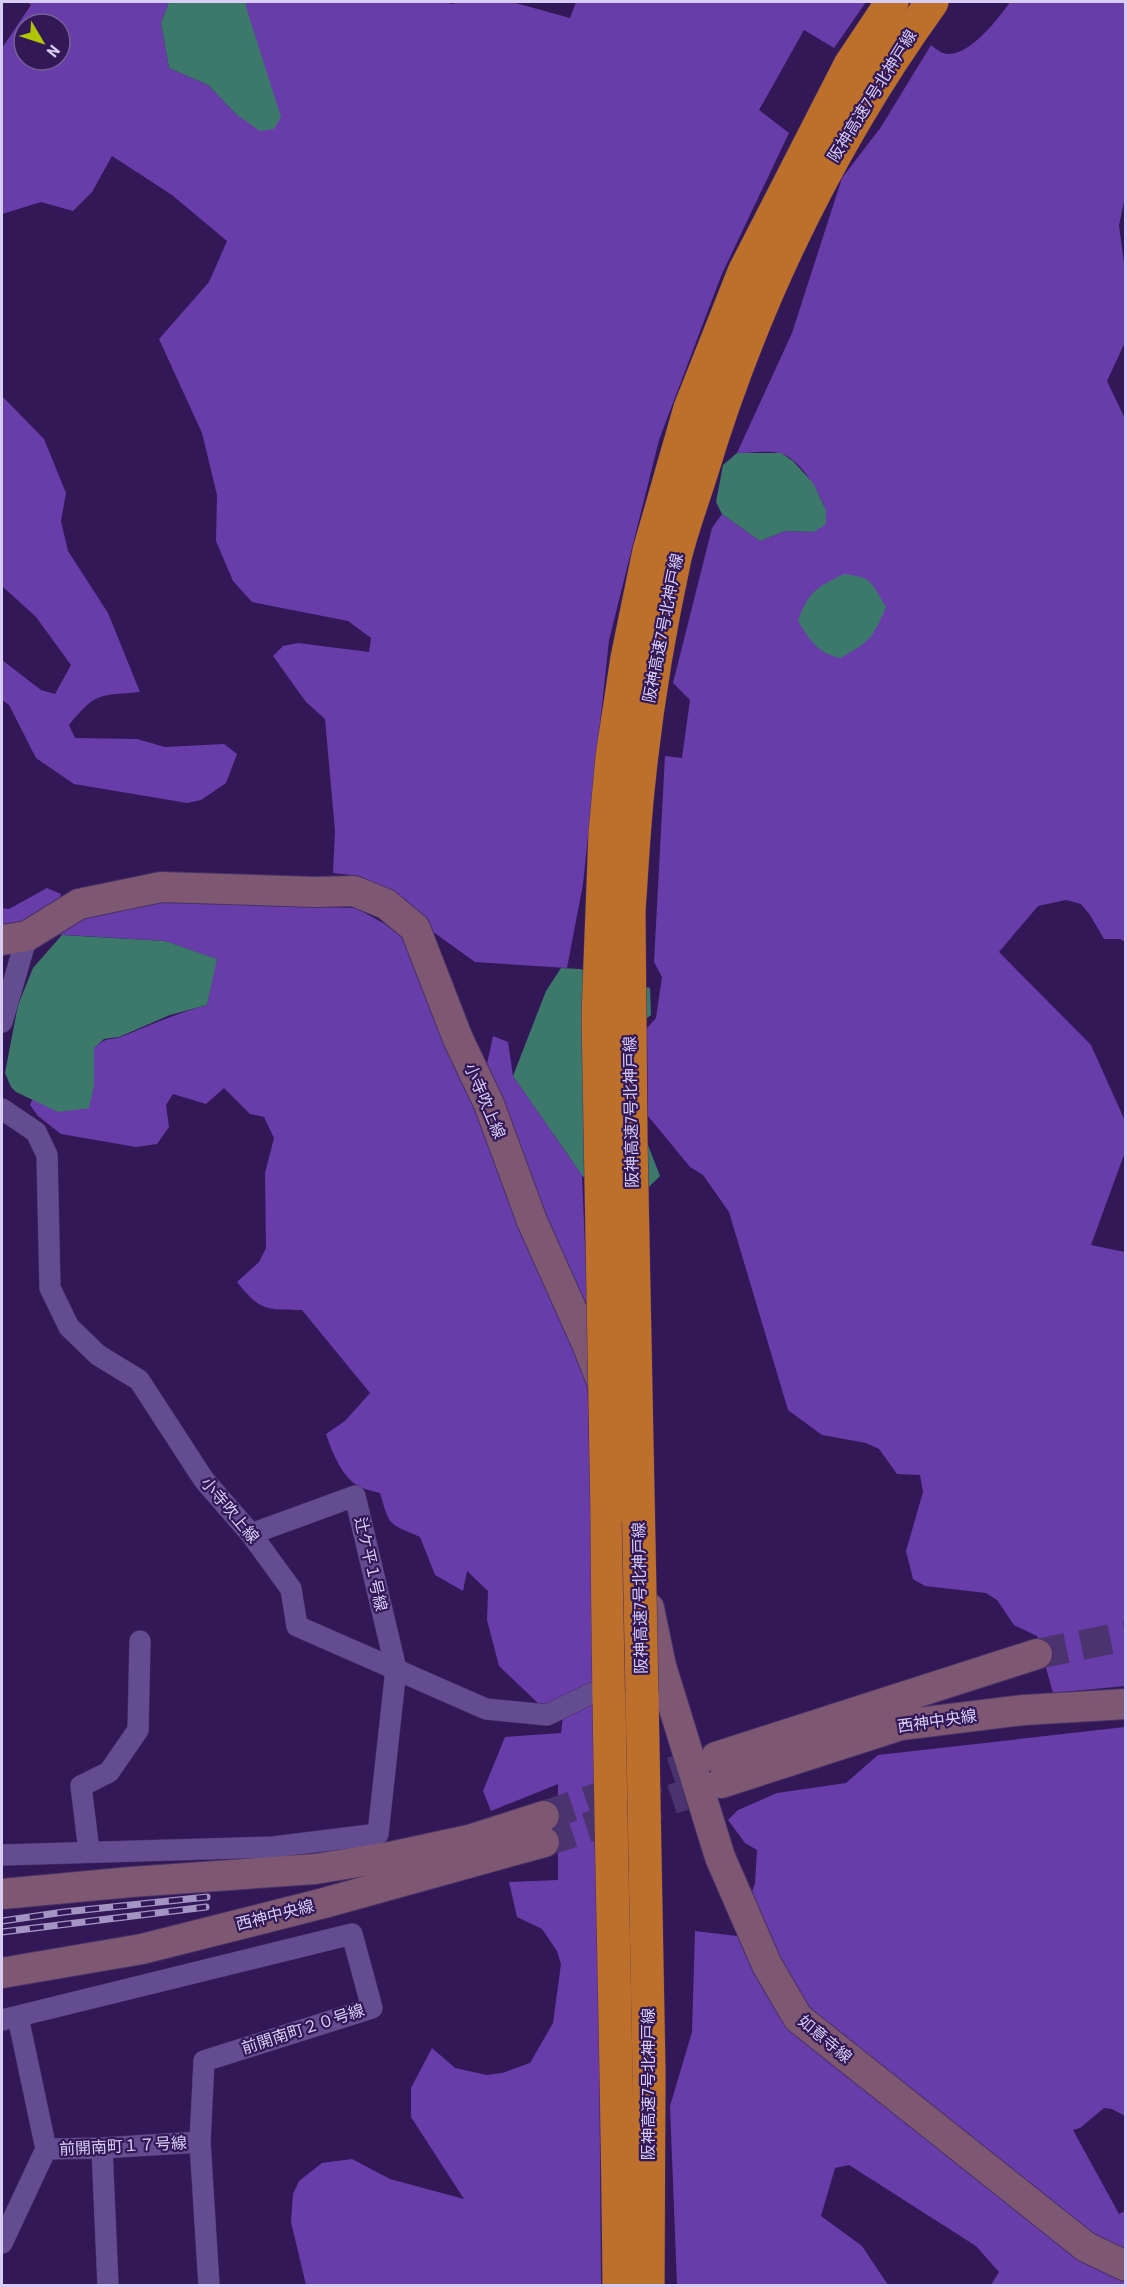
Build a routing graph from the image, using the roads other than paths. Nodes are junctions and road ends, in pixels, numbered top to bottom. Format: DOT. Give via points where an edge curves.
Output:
graph roads {
  1 [pos="892,2"];
  2 [pos="932,2"];
  3 [pos="619,834"];
  4 [pos="14,938"];
  5 [pos="2,1022"];
  6 [pos="2,1109"];
  7 [pos="252,1534"];
  8 [pos="140,1641"];
  9 [pos="1037,1654"];
  10 [pos="661,1666"];
  11 [pos="396,1669"];
  12 [pos="592,1693"];
  13 [pos="1125,1704"];
  14 [pos="89,1851"];
  15 [pos="2,1855"];
  16 [pos="2,1873"];
  17 [pos="263,1873"];
  18 [pos="2,1894"];
  19 [pos="324,1903"];
  20 [pos="2,1972"];
  21 [pos="2,1990"];
  22 [pos="10,2018"];
  23 [pos="200,2142"];
  24 [pos="102,2148"];
  25 [pos="46,2149"];
  26 [pos="2,2243"];
  27 [pos="1125,2266"];
  28 [pos="108,2286"];
  29 [pos="209,2286"];
  30 [pos="620,2286"];
  31 [pos="648,2286"];
  1 -- 3 [label="highway, 阪神高速7号北神戸線" via="850,65 744,272 690,408 649,551 627,658 612,757"];
  2 -- 3 [label="highway, 阪神高速7号北神戸線" via="838,145 769,284 719,416 676,556 639,759"];
  3 -- 30 [label="highway, 阪神高速7号北神戸線, bridge" via="598,1015"];
  3 -- 31 [label="highway, 阪神高速7号北神戸線, bridge" via="629,911 649,2072"];
  4 -- 5 [label="street, 小寺吹上線"];
  4 -- 10 [label="street, 小寺吹上線" via="79,904 161,887 354,891 386,904 415,928 608,1400"];
  6 -- 7 [label="street, 小寺吹上線" via="36,1132 47,1155 50,1288 69,1327 98,1355 139,1380 204,1480"];
  7 -- 11 [label="street, 小寺吹上線" via="291,1589 297,1626"];
  7 -- 11 [label="street, 辻ケ平１号線" via="355,1496"];
  8 -- 14 [label="street" via="138,1730 110,1772 81,1786"];
  9 -- 13 [label="street, 西神中央線" via="718,1770 901,1725 1023,1710"];
  10 -- 27 [label="street, 如意寺線" via="720,1857 767,1965 798,2018 1086,2247"];
  11 -- 12 [label="street, 小寺吹上線" via="486,1709 547,1715"];
  11 -- 14 [label="street" via="378,1833 273,1847"];
  14 -- 15 [label="street"];
  16 -- 17 [label="street"];
  17 -- 18 [label="street, 西神中央線"];
  17 -- 19 [label="street, 西神中央線" via="315,1869 544,1829"];
  19 -- 20 [label="street, 西神中央線" via="142,1949"];
  19 -- 21 [label="street" via="106,1967"];
  22 -- 23 [label="street, 前開南町２０号線" via="352,1934 372,2008 204,2061"];
  22 -- 25 [label="street"];
  23 -- 24 [label="street, 前開南町１７号線"];
  23 -- 29 [label="street, 前開南町２０号線"];
  24 -- 25 [label="street, 前開南町１７号線"];
  24 -- 28 [label="street"];
  25 -- 26 [label="street"];
}
